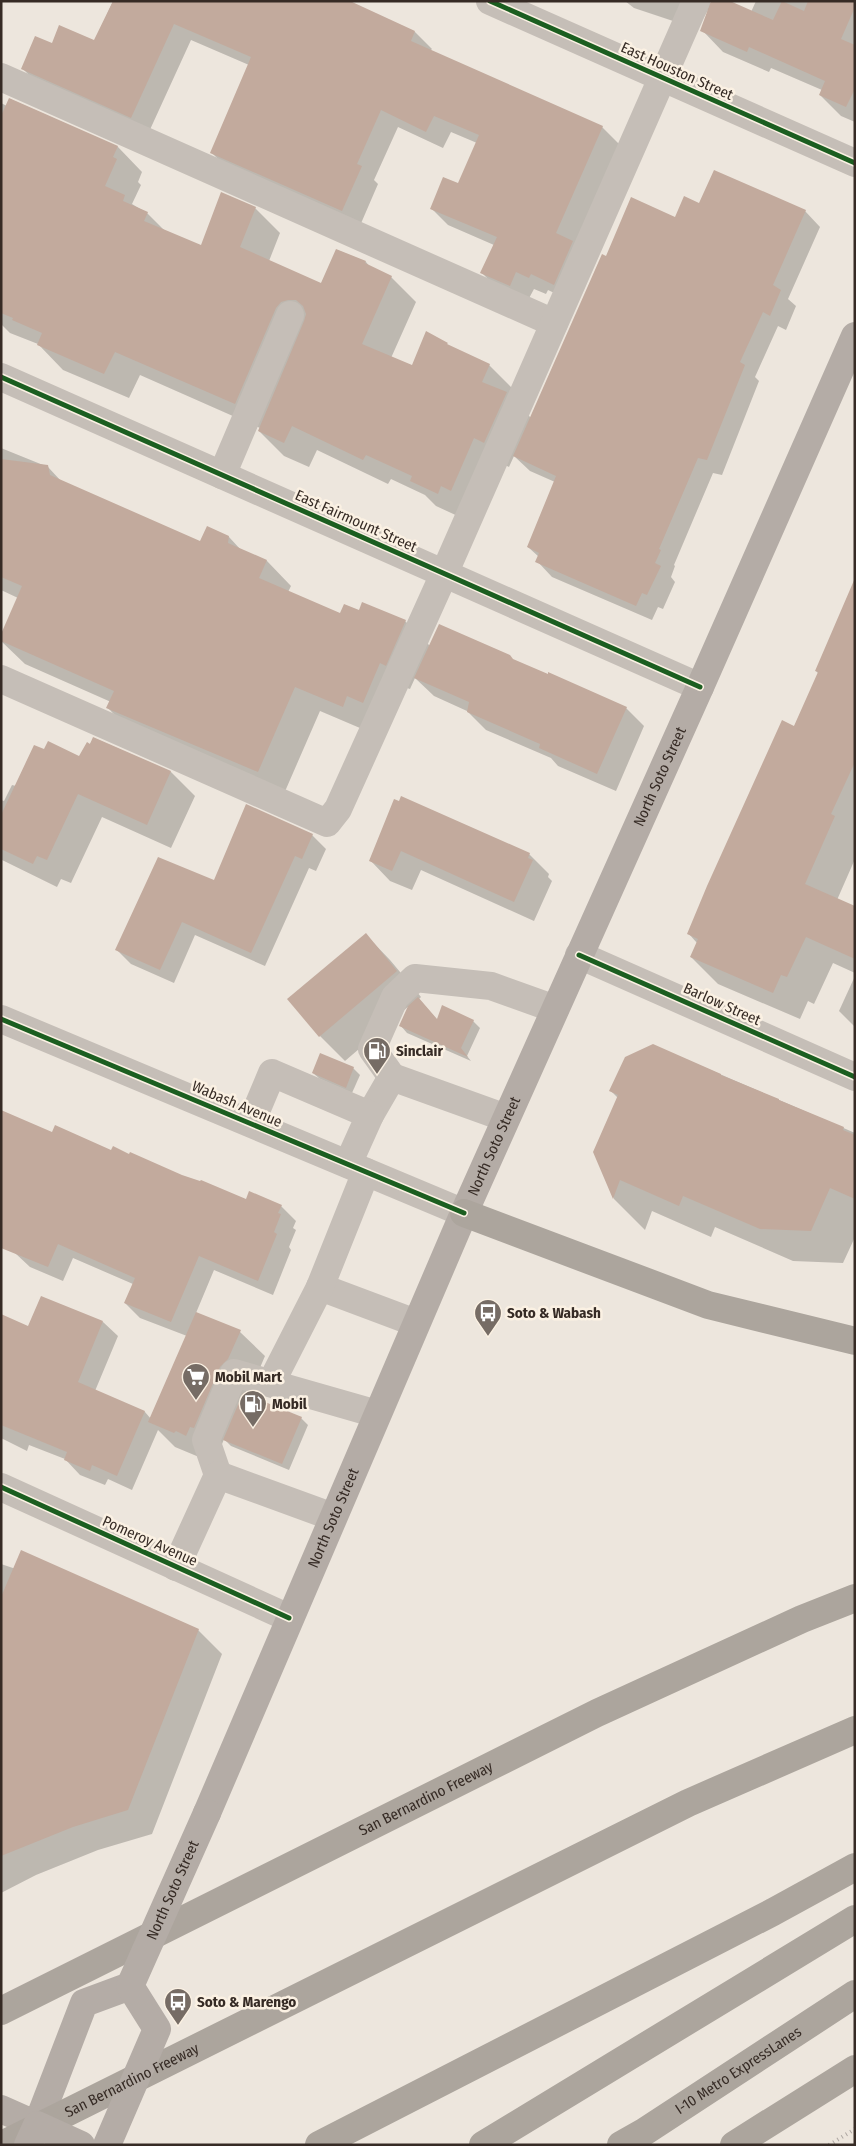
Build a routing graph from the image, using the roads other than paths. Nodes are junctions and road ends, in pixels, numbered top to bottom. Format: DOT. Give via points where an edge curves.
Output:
graph roads {
  1 [pos="490,1"];
  2 [pos="696,1"];
  3 [pos="1,77"];
  4 [pos="662,77"];
  5 [pos="855,163"];
  6 [pos="290,315"];
  7 [pos="554,323"];
  8 [pos="855,336"];
  9 [pos="1,377"];
  10 [pos="222,475"];
  11 [pos="444,574"];
  12 [pos="1,679"];
  13 [pos="700,686"];
  14 [pos="579,955"];
  15 [pos="555,1009"];
  16 [pos="1,1019"];
  17 [pos="392,1077"];
  18 [pos="855,1077"];
  19 [pos="370,1115"];
  20 [pos="506,1118"];
  21 [pos="251,1124"];
  22 [pos="357,1168"];
  23 [pos="464,1213"];
  24 [pos="320,1287"];
  25 [pos="416,1323"];
  26 [pos="855,1341"];
  27 [pos="271,1383"];
  28 [pos="377,1414"];
  29 [pos="218,1474"];
  30 [pos="1,1487"];
  31 [pos="333,1517"];
  32 [pos="176,1567"];
  33 [pos="855,1598"];
  34 [pos="289,1618"];
  35 [pos="855,1730"];
  36 [pos="855,1867"];
  37 [pos="855,1919"];
  38 [pos="130,1986"];
  39 [pos="855,1994"];
  40 [pos="1,2011"];
  41 [pos="855,2069"];
  42 [pos="1,2109"];
  43 [pos="32,2135"];
  44 [pos="2,2145"];
  45 [pos="81,2145"];
  46 [pos="107,2145"];
  47 [pos="319,2145"];
  48 [pos="483,2145"];
  49 [pos="621,2145"];
  50 [pos="734,2145"];
  1 -- 4 [label="street, East Houston Street"];
  2 -- 4 [label="street"];
  3 -- 7 [label="street"];
  4 -- 5 [label="street, East Houston Street"];
  4 -- 7 [label="street"];
  6 -- 10 [label="street"];
  7 -- 11 [label="street"];
  8 -- 13 [label="main road, North Soto Street"];
  9 -- 10 [label="street, East Fairmount Street"];
  10 -- 11 [label="street, East Fairmount Street"];
  11 -- 12 [label="street" via="338,809 327,823"];
  11 -- 13 [label="street, East Fairmount Street"];
  13 -- 14 [label="main road, North Soto Street"];
  14 -- 15 [label="main road, North Soto Street"];
  14 -- 18 [label="street, Barlow Street"];
  15 -- 17 [label="street" via="491,986 415,978 395,997 372,1050"];
  15 -- 20 [label="main road, North Soto Street"];
  16 -- 21 [label="street, Wabash Avenue"];
  17 -- 19 [label="street"];
  17 -- 20 [label="street"];
  19 -- 21 [label="street" via="272,1073"];
  19 -- 22 [label="street"];
  20 -- 23 [label="main road, North Soto Street"];
  21 -- 22 [label="street, Wabash Avenue"];
  22 -- 23 [label="street, Wabash Avenue"];
  22 -- 24 [label="street"];
  23 -- 25 [label="main road, North Soto Street"];
  23 -- 26 [label="highway" via="708,1305"];
  24 -- 25 [label="street"];
  24 -- 27 [label="street"];
  25 -- 28 [label="main road, North Soto Street"];
  27 -- 28 [label="street"];
  27 -- 29 [label="street" via="234,1373 206,1440"];
  28 -- 31 [label="main road, North Soto Street"];
  29 -- 31 [label="street"];
  29 -- 32 [label="street"];
  30 -- 32 [label="street, Pomeroy Avenue"];
  31 -- 34 [label="main road, North Soto Street"];
  32 -- 34 [label="street, Pomeroy Avenue"];
  33 -- 40 [label="highway, San Bernardino Freeway" via="596,1713"];
  34 -- 38 [label="main road, North Soto Street, bridge"];
  35 -- 44 [label="highway, San Bernardino Freeway" via="679,1807"];
  36 -- 47 [label="highway"];
  37 -- 48 [label="highway"];
  38 -- 43 [label="main road" via="84,2003"];
  38 -- 46 [label="main road, bridge" via="158,2029"];
  39 -- 49 [label="highway, I-10 Metro ExpressLanes"];
  41 -- 50 [label="highway"];
  42 -- 43 [label="main road"];
  43 -- 45 [label="main road, bridge"];
}
